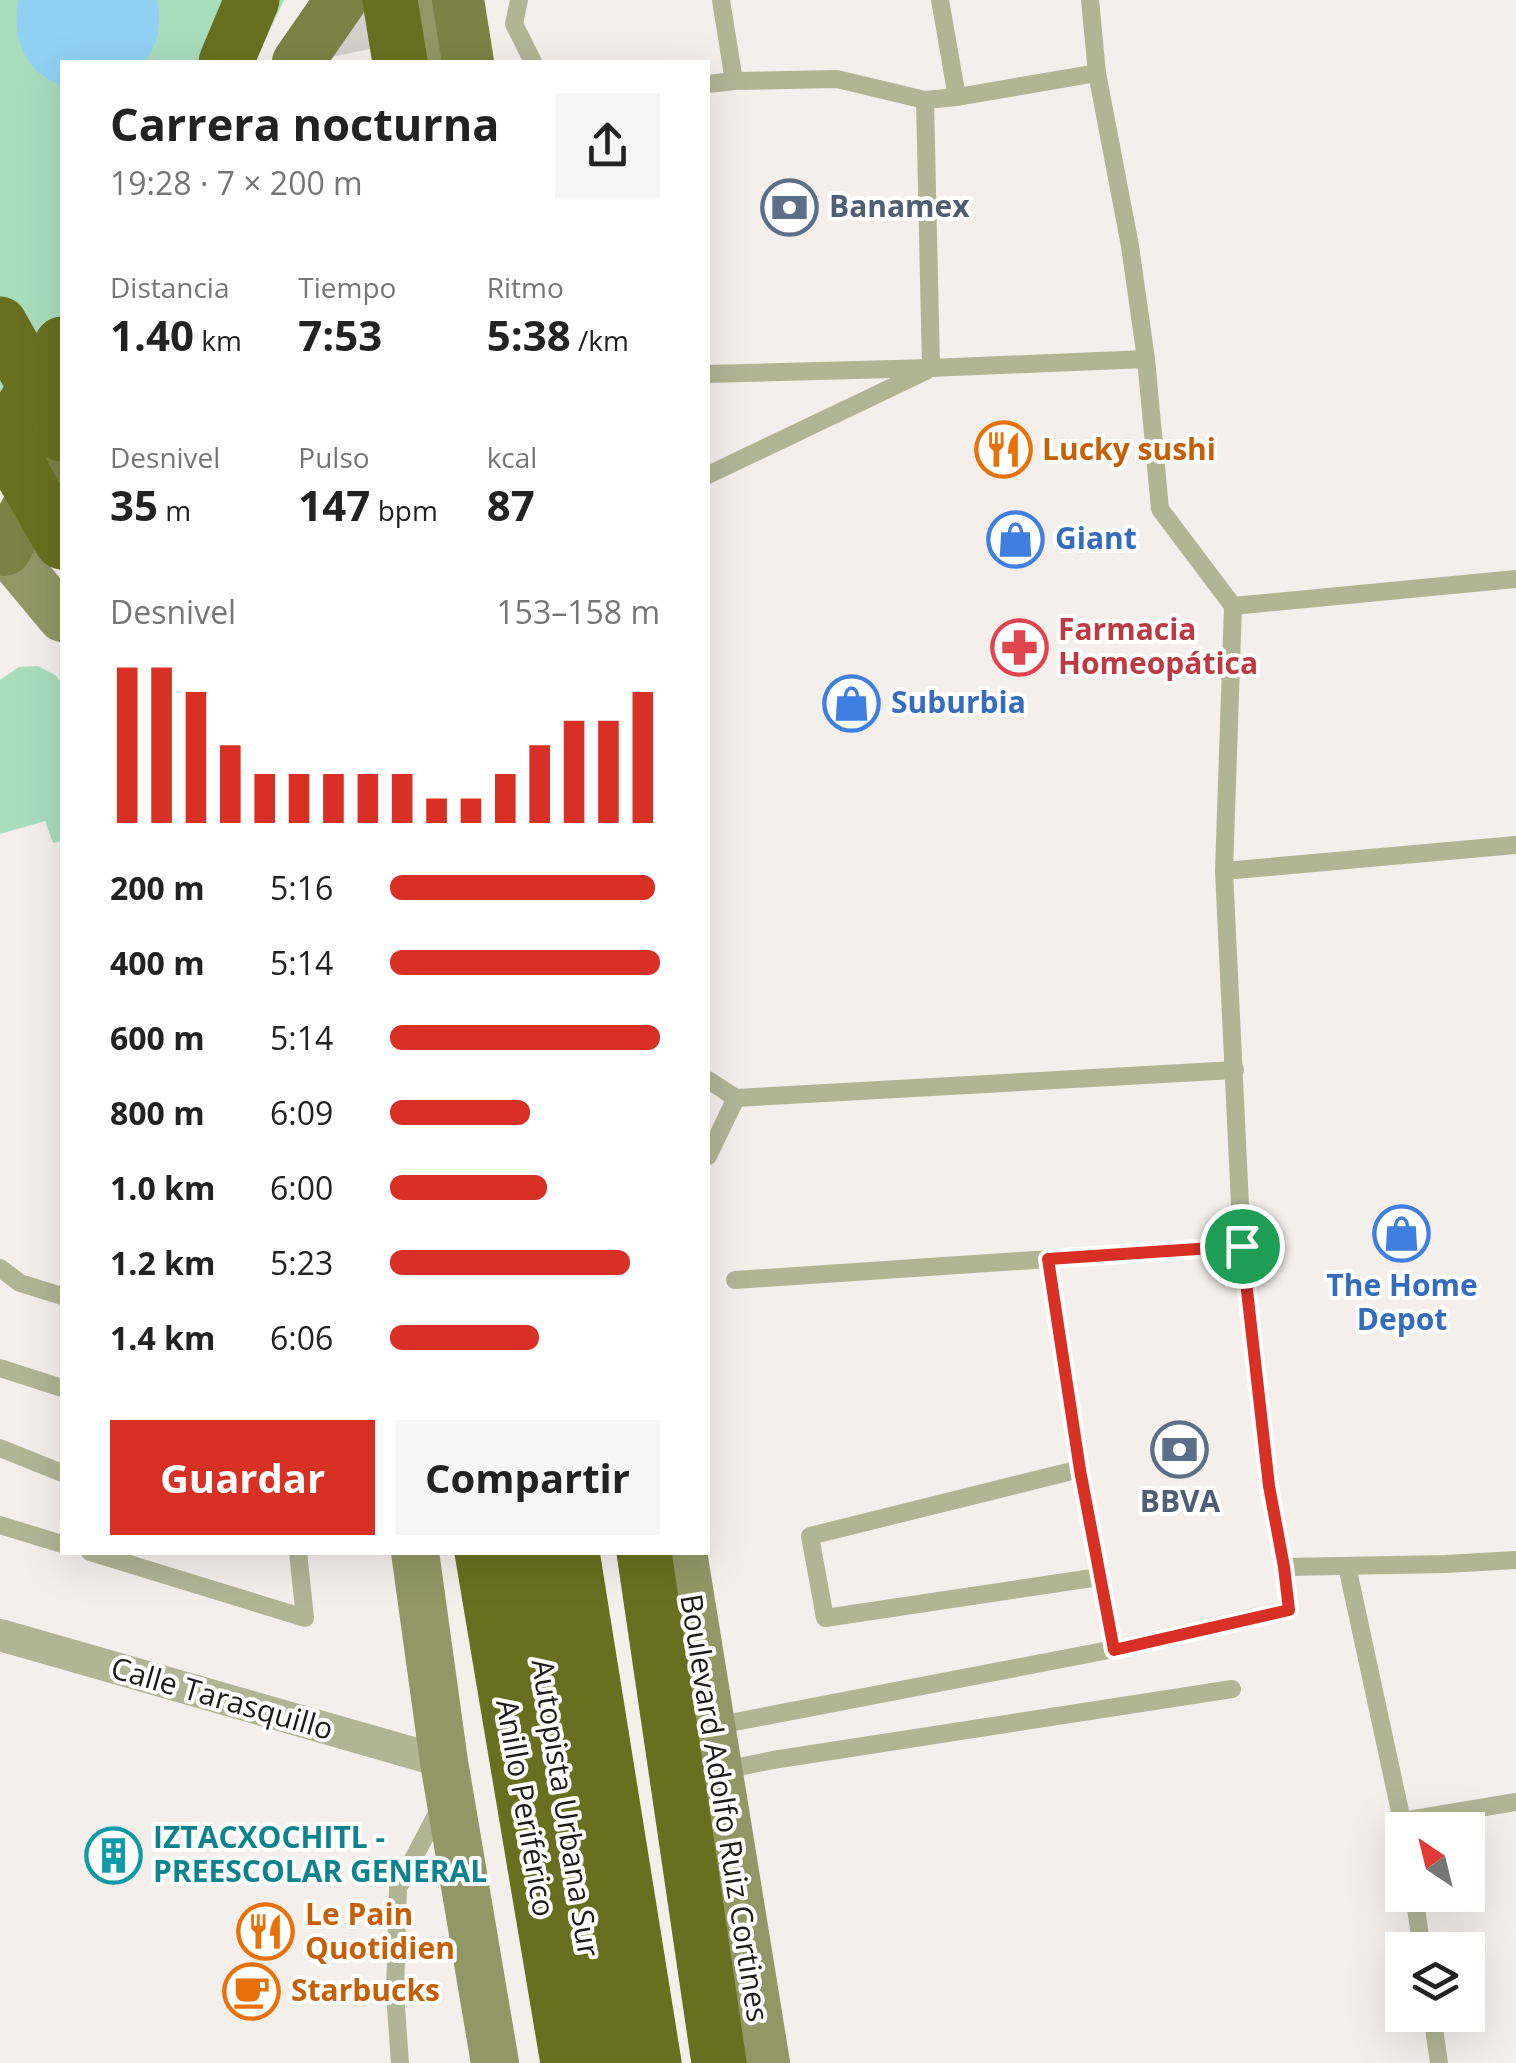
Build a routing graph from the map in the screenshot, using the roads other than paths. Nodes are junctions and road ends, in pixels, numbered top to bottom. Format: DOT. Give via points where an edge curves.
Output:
graph roads {
  1 [pos="252,0"];
  2 [pos="390,0"];
  3 [pos="428,0"];
  4 [pos="458,0"];
  5 [pos="520,0"];
  6 [pos="720,0"];
  7 [pos="940,0"];
  8 [pos="1090,0"];
  9 [pos="227,60"];
  10 [pos="400,60"];
  11 [pos="438,60"];
  12 [pos="468,60"];
  13 [pos="532,60"];
  14 [pos="1097,73"];
  15 [pos="734,81"];
  16 [pos="710,84"];
  17 [pos="957,96"];
  18 [pos="924,100"];
  19 [pos="0,324"];
  20 [pos="60,347"];
  21 [pos="1146,359"];
  22 [pos="931,368"];
  23 [pos="710,374"];
  24 [pos="0,423"];
  25 [pos="0,434"];
  26 [pos="0,446"];
  27 [pos="59,446"];
  28 [pos="710,474"];
  29 [pos="60,539"];
  30 [pos="2,551"];
  31 [pos="1516,578"];
  32 [pos="1233,606"];
  33 [pos="60,616"];
  34 [pos="1516,845"];
  35 [pos="1224,871"];
  36 [pos="1234,1070"];
  37 [pos="710,1081"];
  38 [pos="736,1098"];
  39 [pos="710,1152"];
  40 [pos="1242,1246"];
  41 [pos="1048,1259"];
  42 [pos="0,1268"];
  43 [pos="735,1280"];
  44 [pos="60,1295"];
  45 [pos="0,1368"];
  46 [pos="60,1387"];
  47 [pos="0,1448"];
  48 [pos="1080,1470"];
  49 [pos="60,1472"];
  50 [pos="0,1525"];
  51 [pos="60,1543"];
  52 [pos="100,1555"];
  53 [pos="298,1555"];
  54 [pos="415,1555"];
  55 [pos="464,1555"];
  56 [pos="483,1555"];
  57 [pos="524,1555"];
  58 [pos="572,1555"];
  59 [pos="591,1555"];
  60 [pos="644,1555"];
  61 [pos="684,1555"];
  62 [pos="1516,1560"];
  63 [pos="1347,1566"];
  64 [pos="1284,1567"];
  65 [pos="1098,1576"];
  66 [pos="0,1635"];
  67 [pos="1114,1650"];
  68 [pos="1232,1689"];
  69 [pos="716,1749"];
  70 [pos="446,1777"];
  71 [pos="1516,1802"];
  72 [pos="1400,1812"];
  73 [pos="1469,1812"];
  74 [pos="1434,2032"];
  75 [pos="400,2063"];
  76 [pos="495,2063"];
  77 [pos="539,2063"];
  78 [pos="568,2063"];
  79 [pos="607,2063"];
  80 [pos="654,2063"];
  81 [pos="672,2063"];
  82 [pos="719,2063"];
  83 [pos="766,2063"];
  84 [pos="1439,2063"];
  1 -- 9 [label="highway"];
  2 -- 10 [label="highway"];
  3 -- 11 [label="main road"];
  4 -- 12 [label="main road"];
  5 -- 13 [label="lane" via="514,24"];
  6 -- 15 [label="lane"];
  7 -- 17 [label="lane"];
  8 -- 14 [label="lane"];
  14 -- 17 [label="lane"];
  14 -- 21 [label="lane"];
  15 -- 16 [label="lane"];
  15 -- 18 [label="lane" via="838,78"];
  17 -- 18 [label="lane"];
  18 -- 22 [label="lane"];
  19 -- 27 [label="highway"];
  20 -- 26 [label="highway"];
  21 -- 22 [label="lane"];
  21 -- 32 [label="lane" via="1160,509"];
  22 -- 23 [label="lane"];
  22 -- 28 [label="lane"];
  24 -- 29 [label="highway"];
  25 -- 27 [label="main road"];
  27 -- 30 [label="main road"];
  30 -- 33 [label="main road"];
  31 -- 32 [label="lane"];
  32 -- 35 [label="lane"];
  34 -- 35 [label="lane"];
  35 -- 36 [label="lane"];
  36 -- 38 [label="lane"];
  36 -- 40 [label="lane"];
  37 -- 38 [label="lane"];
  38 -- 39 [label="lane"];
  40 -- 41 [label="lane"];
  40 -- 64 [label="lane"];
  41 -- 43 [label="lane"];
  41 -- 48 [label="lane"];
  42 -- 44 [label="lane" via="20,1283"];
  45 -- 46 [label="lane"];
  47 -- 49 [label="lane"];
  48 -- 65 [label="lane"];
  48 -- 65 [label="lane" via="810,1536 825,1618"];
  50 -- 51 [label="lane"];
  52 -- 53 [label="lane" via="305,1618"];
  54 -- 70 [label="main road"];
  55 -- 77 [label="highway"];
  56 -- 78 [label="highway, Anillo Periférico"];
  57 -- 79 [label="highway, Autopista Urbana Sur"];
  58 -- 80 [label="highway, Autopista Urbana Sur"];
  59 -- 81 [label="highway"];
  60 -- 82 [label="highway"];
  61 -- 69 [label="main road, Boulevard Adolfo Ruiz Cortines"];
  62 -- 63 [label="lane"];
  63 -- 64 [label="lane"];
  63 -- 72 [label="lane"];
  64 -- 67 [label="lane" via="1289,1610"];
  65 -- 67 [label="lane"];
  66 -- 70 [label="street, Calle Tarasquillo"];
  67 -- 69 [label="lane"];
  68 -- 69 [label="lane" via="773,1760"];
  69 -- 83 [label="main road, Boulevard Adolfo Ruiz Cortines"];
  70 -- 75 [label="lane" via="398,1888"];
  70 -- 76 [label="main road"];
  71 -- 73 [label="lane"];
  74 -- 84 [label="lane"];
}
